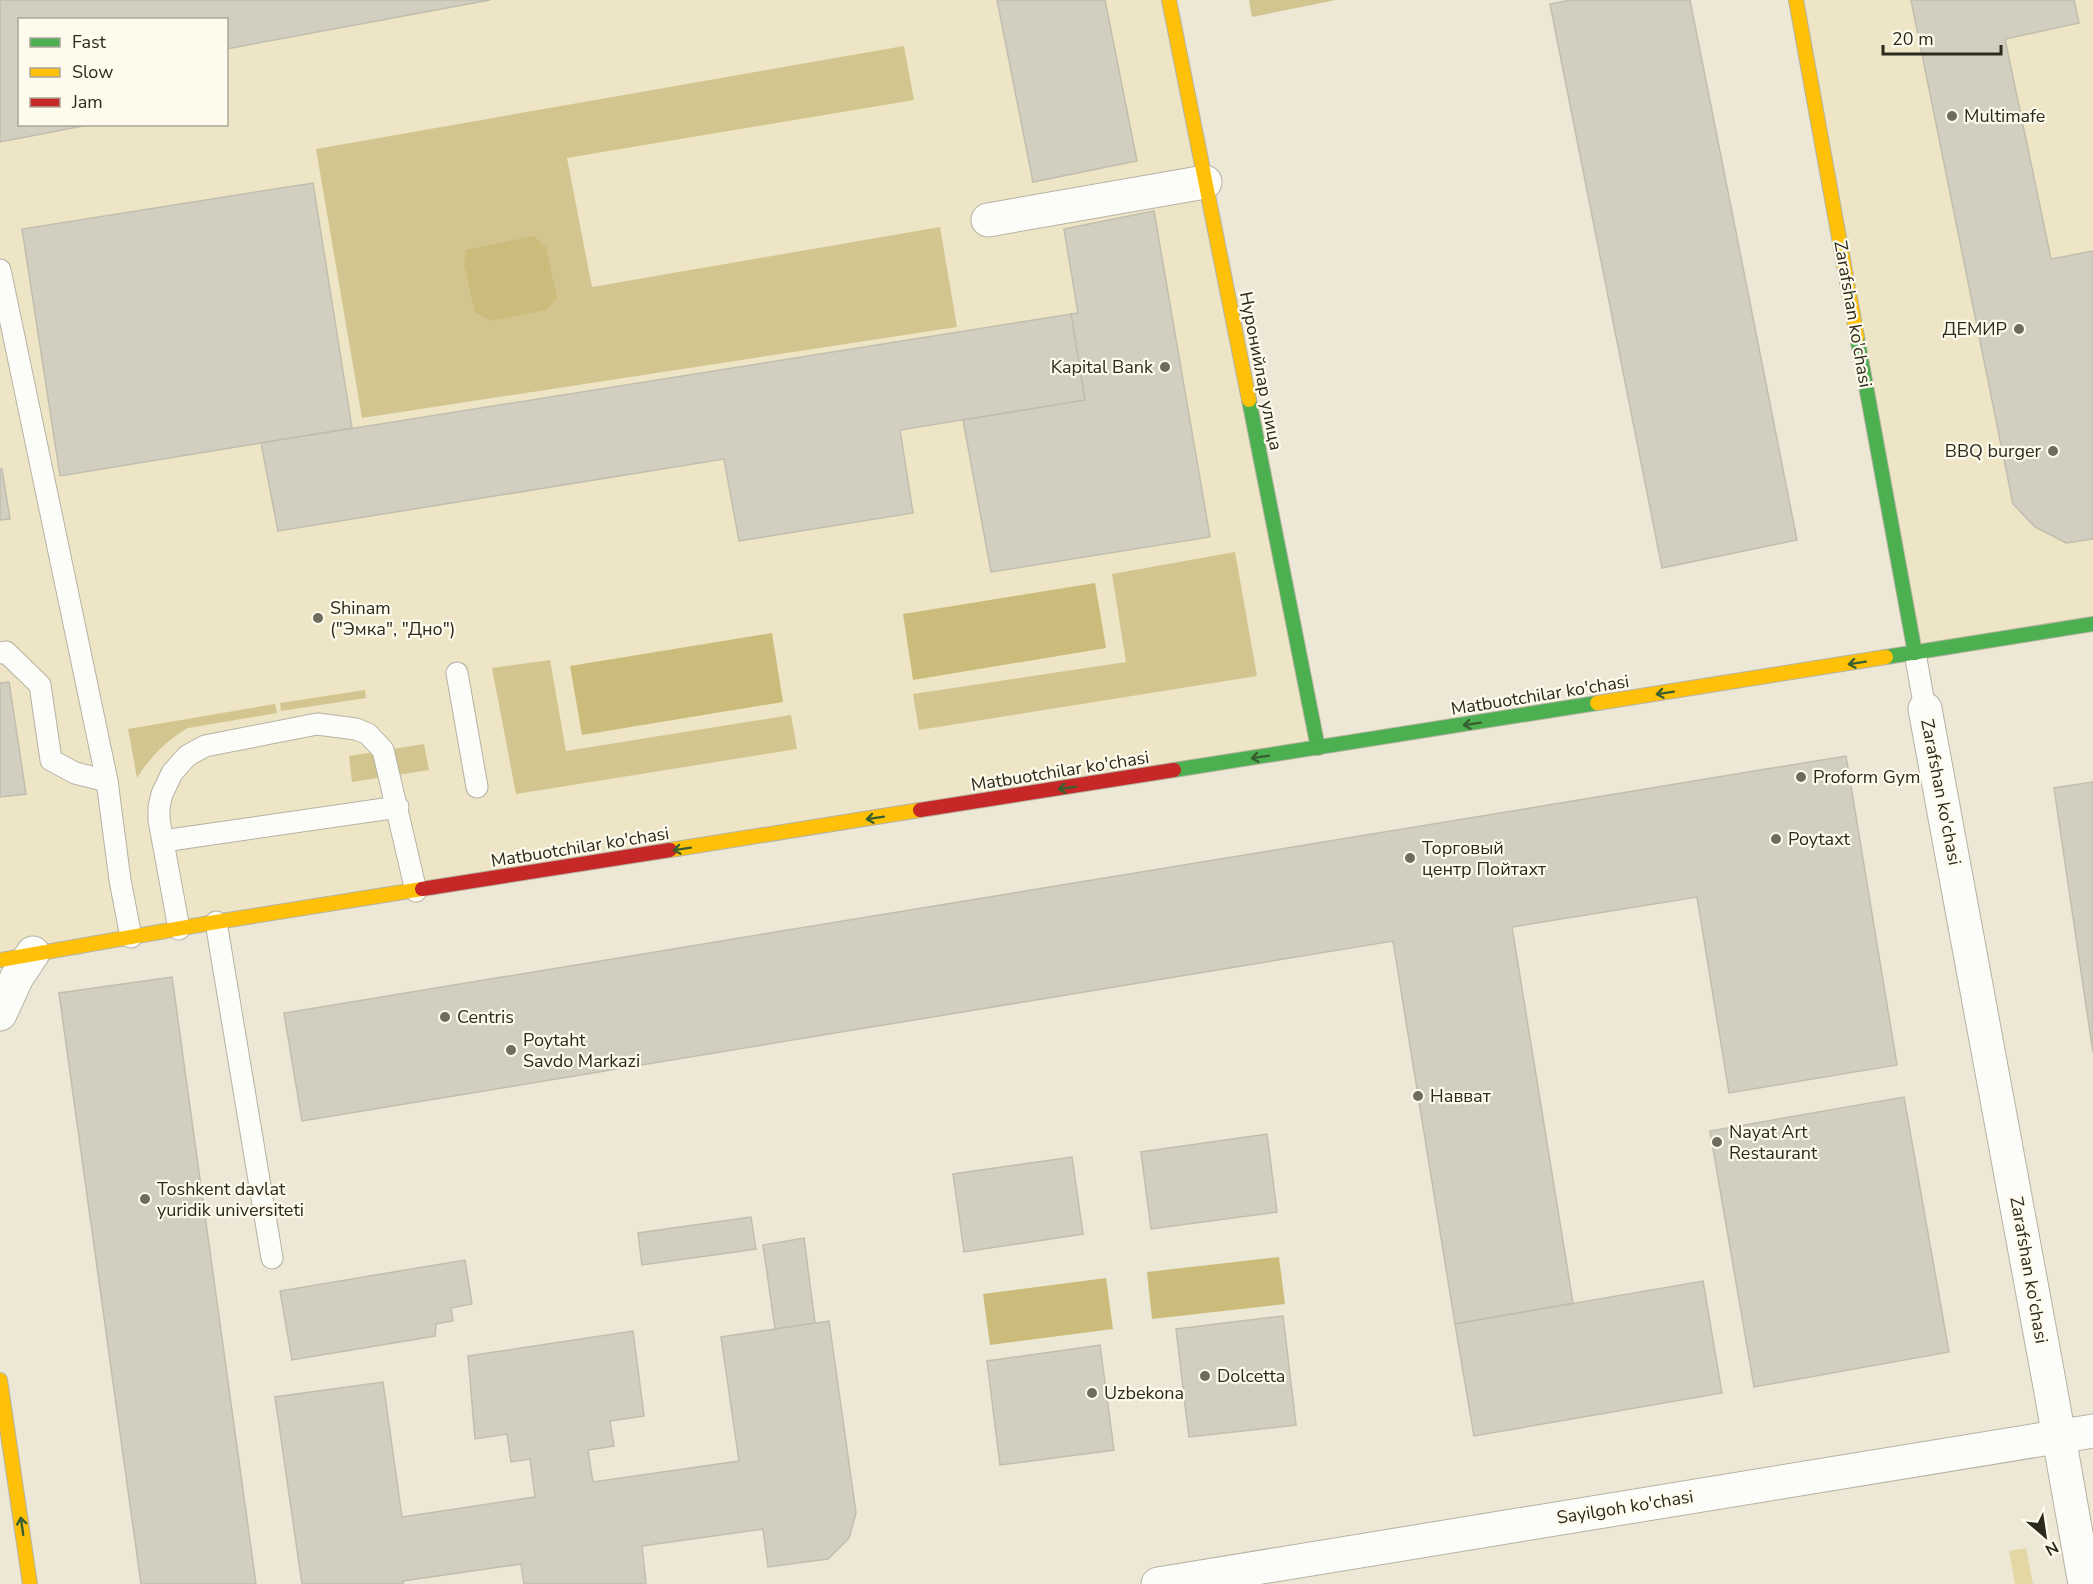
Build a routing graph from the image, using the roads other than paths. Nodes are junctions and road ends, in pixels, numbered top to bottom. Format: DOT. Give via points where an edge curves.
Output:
graph roads {
  1 [pos="1169,0"];
  2 [pos="1796,0"];
  3 [pos="1205,182"];
  4 [pos="988,220"];
  5 [pos="0,270"];
  6 [pos="2093,624"];
  7 [pos="0,653"];
  8 [pos="1915,653"];
  9 [pos="458,673"];
  10 [pos="1925,709"];
  11 [pos="1318,748"];
  12 [pos="107,781"];
  13 [pos="477,787"];
  14 [pos="398,807"];
  15 [pos="163,842"];
  16 [pos="416,891"];
  17 [pos="216,922"];
  18 [pos="179,929"];
  19 [pos="131,937"];
  20 [pos="33,953"];
  21 [pos="0,960"];
  22 [pos="0,1014"];
  23 [pos="272,1258"];
  24 [pos="0,1380"];
  25 [pos="2093,1431"];
  26 [pos="2058,1437"];
  27 [pos="30,1584"];
  28 [pos="1158,1584"];
  29 [pos="2085,1584"];
  1 -- 3 [label="street, Нуронийлар улица"];
  2 -- 8 [label="street, Zarafshan ko'chasi"];
  3 -- 4 [label="street"];
  3 -- 11 [label="street, Нуронийлар улица"];
  5 -- 12 [label="lane"];
  6 -- 8 [label="street, Matbuotchilar ko'chasi"];
  7 -- 12 [label="lane" via="6,652 40,685 51,760 75,773"];
  8 -- 10 [label="lane, Zarafshan ko'chasi"];
  8 -- 11 [label="street, Matbuotchilar ko'chasi, one-way"];
  9 -- 13 [label="lane"];
  10 -- 26 [label="street, Zarafshan ko'chasi"];
  11 -- 16 [label="street, Matbuotchilar ko'chasi, one-way"];
  12 -- 19 [label="lane"];
  14 -- 15 [label="lane"];
  14 -- 15 [label="lane" via="383,750 376,742 356,729 317,724 216,743 187,756 162,794 159,807"];
  14 -- 16 [label="lane"];
  15 -- 18 [label="lane"];
  16 -- 17 [label="street, Matbuotchilar ko'chasi"];
  17 -- 18 [label="street, Matbuotchilar ko'chasi"];
  17 -- 23 [label="lane"];
  18 -- 19 [label="street, Matbuotchilar ko'chasi"];
  19 -- 20 [label="street, Matbuotchilar ko'chasi"];
  20 -- 21 [label="street, Matbuotchilar ko'chasi"];
  20 -- 22 [label="street"];
  27 -- 24 [label="street, one-way"];
  25 -- 26 [label="street, Sayilgoh ko'chasi"];
  26 -- 28 [label="street, Sayilgoh ko'chasi"];
  26 -- 29 [label="street, Zarafshan ko'chasi"];
}
